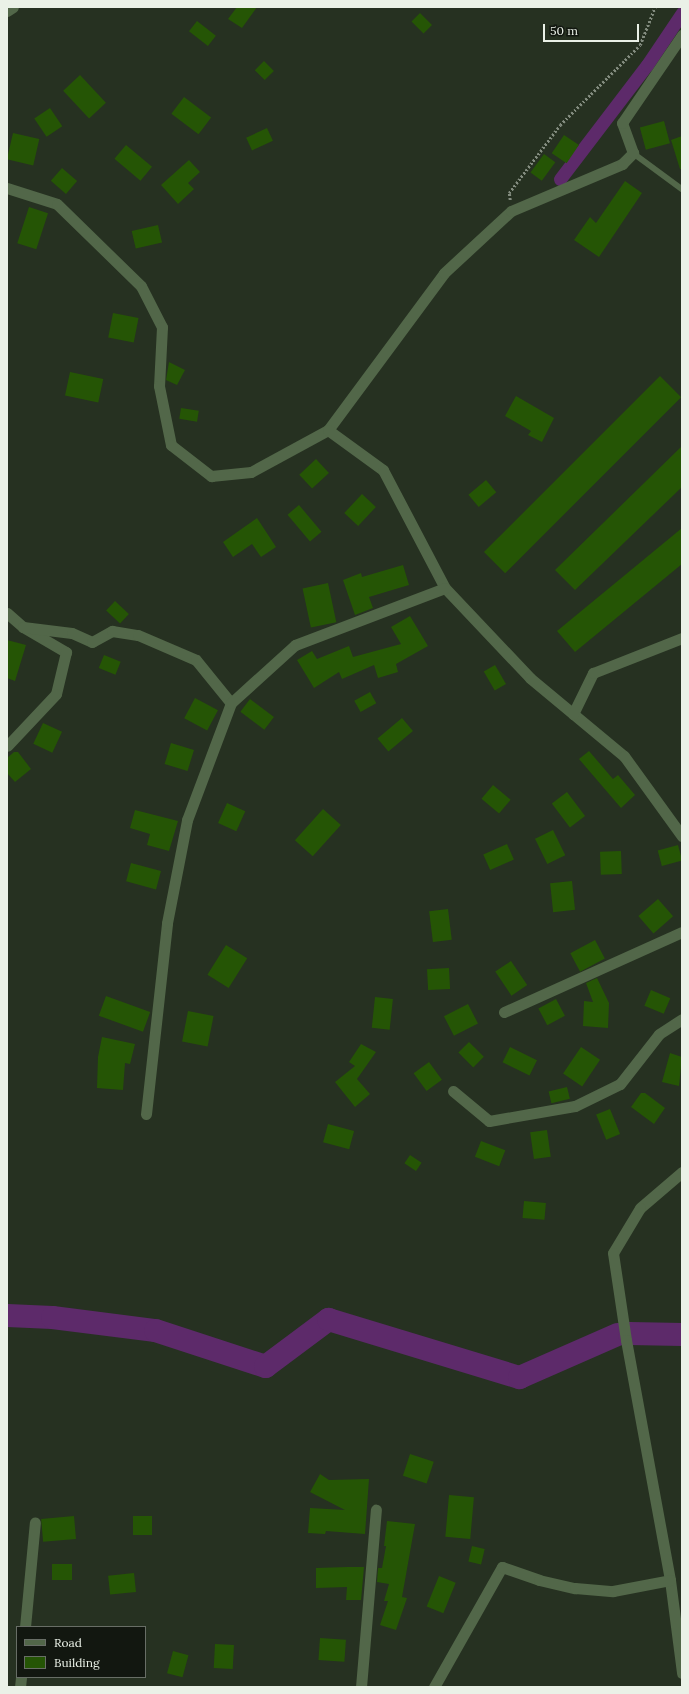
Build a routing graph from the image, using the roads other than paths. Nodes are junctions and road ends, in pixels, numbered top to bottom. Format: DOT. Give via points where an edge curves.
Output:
graph roads {
  1 [pos="13,7"];
  2 [pos="7,11"];
  3 [pos="682,35"];
  4 [pos="633,153"];
  5 [pos="7,188"];
  6 [pos="682,189"];
  7 [pos="328,430"];
  8 [pos="445,588"];
  9 [pos="7,614"];
  10 [pos="23,628"];
  11 [pos="682,638"];
  12 [pos="231,703"];
  13 [pos="573,714"];
  14 [pos="7,746"];
  15 [pos="682,836"];
  16 [pos="682,932"];
  17 [pos="504,1012"];
  18 [pos="682,1019"];
  19 [pos="453,1091"];
  20 [pos="146,1114"];
  21 [pos="682,1172"];
  22 [pos="376,1510"];
  23 [pos="35,1522"];
  24 [pos="670,1580"];
  25 [pos="25,1626"];
  26 [pos="682,1673"];
  27 [pos="361,1687"];
  28 [pos="434,1687"];
  1 -- 2 [label="street"];
  3 -- 4 [label="street" via="622,123"];
  4 -- 6 [label="lane"];
  4 -- 7 [label="street" via="622,164 511,211 444,272"];
  5 -- 7 [label="street" via="57,204 141,286 162,327 159,386 171,445 211,476 251,472"];
  7 -- 8 [label="street" via="383,470"];
  8 -- 12 [label="street" via="295,645"];
  8 -- 13 [label="street" via="530,678"];
  9 -- 10 [label="street"];
  10 -- 12 [label="street" via="72,633 92,642 112,631 138,635 196,660"];
  10 -- 14 [label="street" via="66,652 56,694"];
  11 -- 13 [label="street" via="593,673"];
  12 -- 20 [label="street" via="187,820 167,923"];
  13 -- 15 [label="street" via="624,756"];
  16 -- 17 [label="street"];
  18 -- 19 [label="street" via="659,1034 620,1084 575,1106 490,1122"];
  21 -- 24 [label="street" via="640,1208 613,1253 626,1340"];
  22 -- 27 [label="street"];
  23 -- 25 [label="street"];
  24 -- 26 [label="street"];
  24 -- 28 [label="street" via="613,1591 575,1588 539,1580 502,1567"];
}
